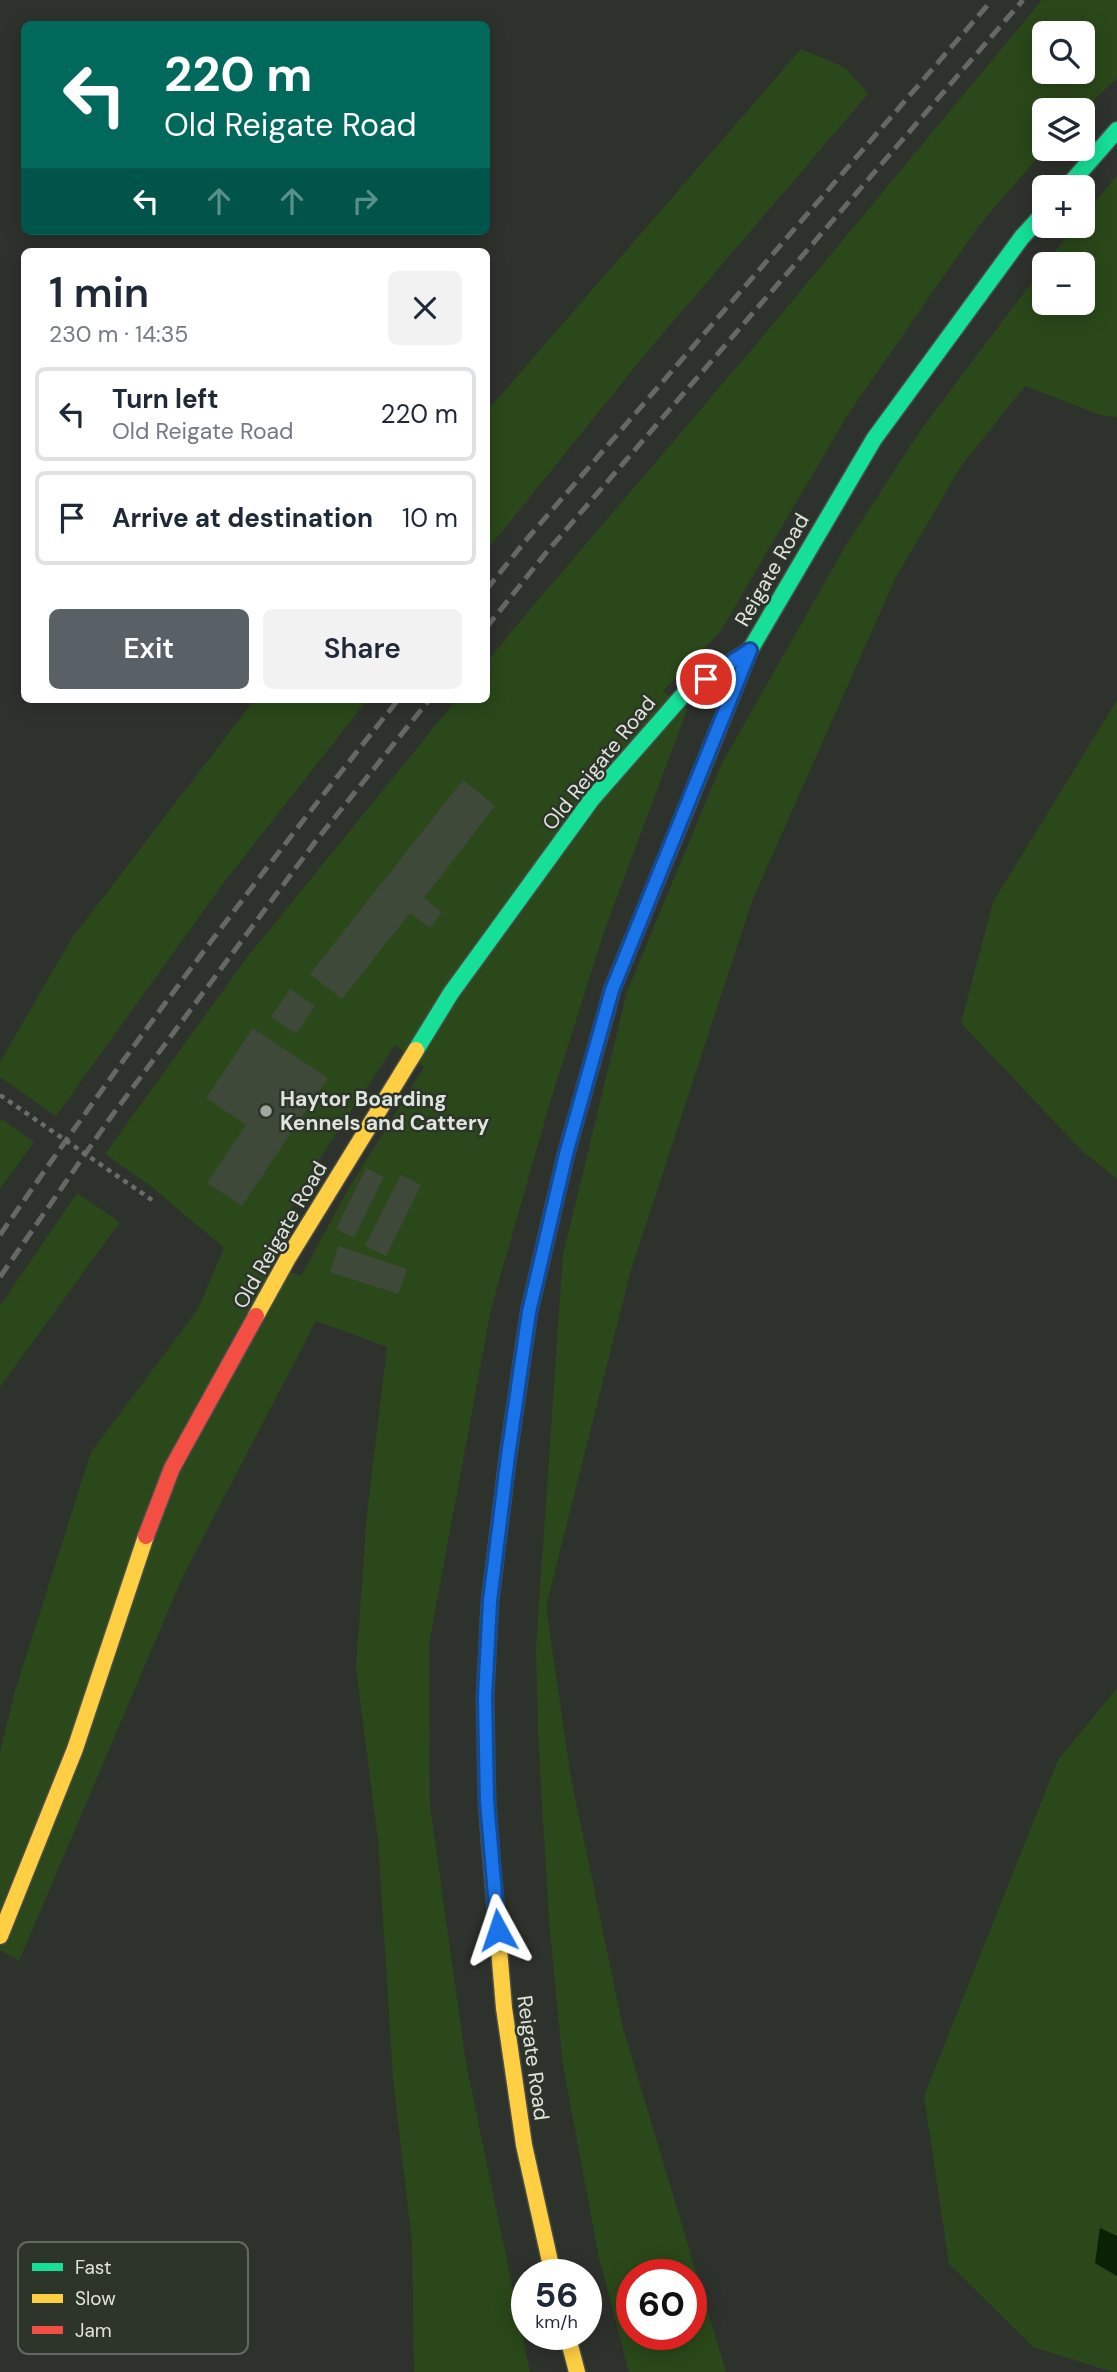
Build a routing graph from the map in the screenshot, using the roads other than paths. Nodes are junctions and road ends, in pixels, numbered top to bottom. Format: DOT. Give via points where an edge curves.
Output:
graph roads {
  1 [pos="1117,130"];
  2 [pos="1078,175"];
  3 [pos="1032,226"];
  4 [pos="750,650"];
  5 [pos="0,1936"];
  6 [pos="549,2259"];
  7 [pos="571,2350"];
  8 [pos="577,2372"];
  1 -- 2 [label="main road"];
  3 -- 4 [label="main road, Reigate Road" via="874,439"];
  4 -- 5 [label="main road, Old Reigate Road" via="684,694 592,799 451,993 288,1258 172,1468 75,1749"];
  4 -- 6 [label="main road, Reigate Road" via="612,990 566,1154 529,1312 496,1548 485,1697 487,1801 504,2008 524,2145"];
  7 -- 8 [label="main road"];
}
